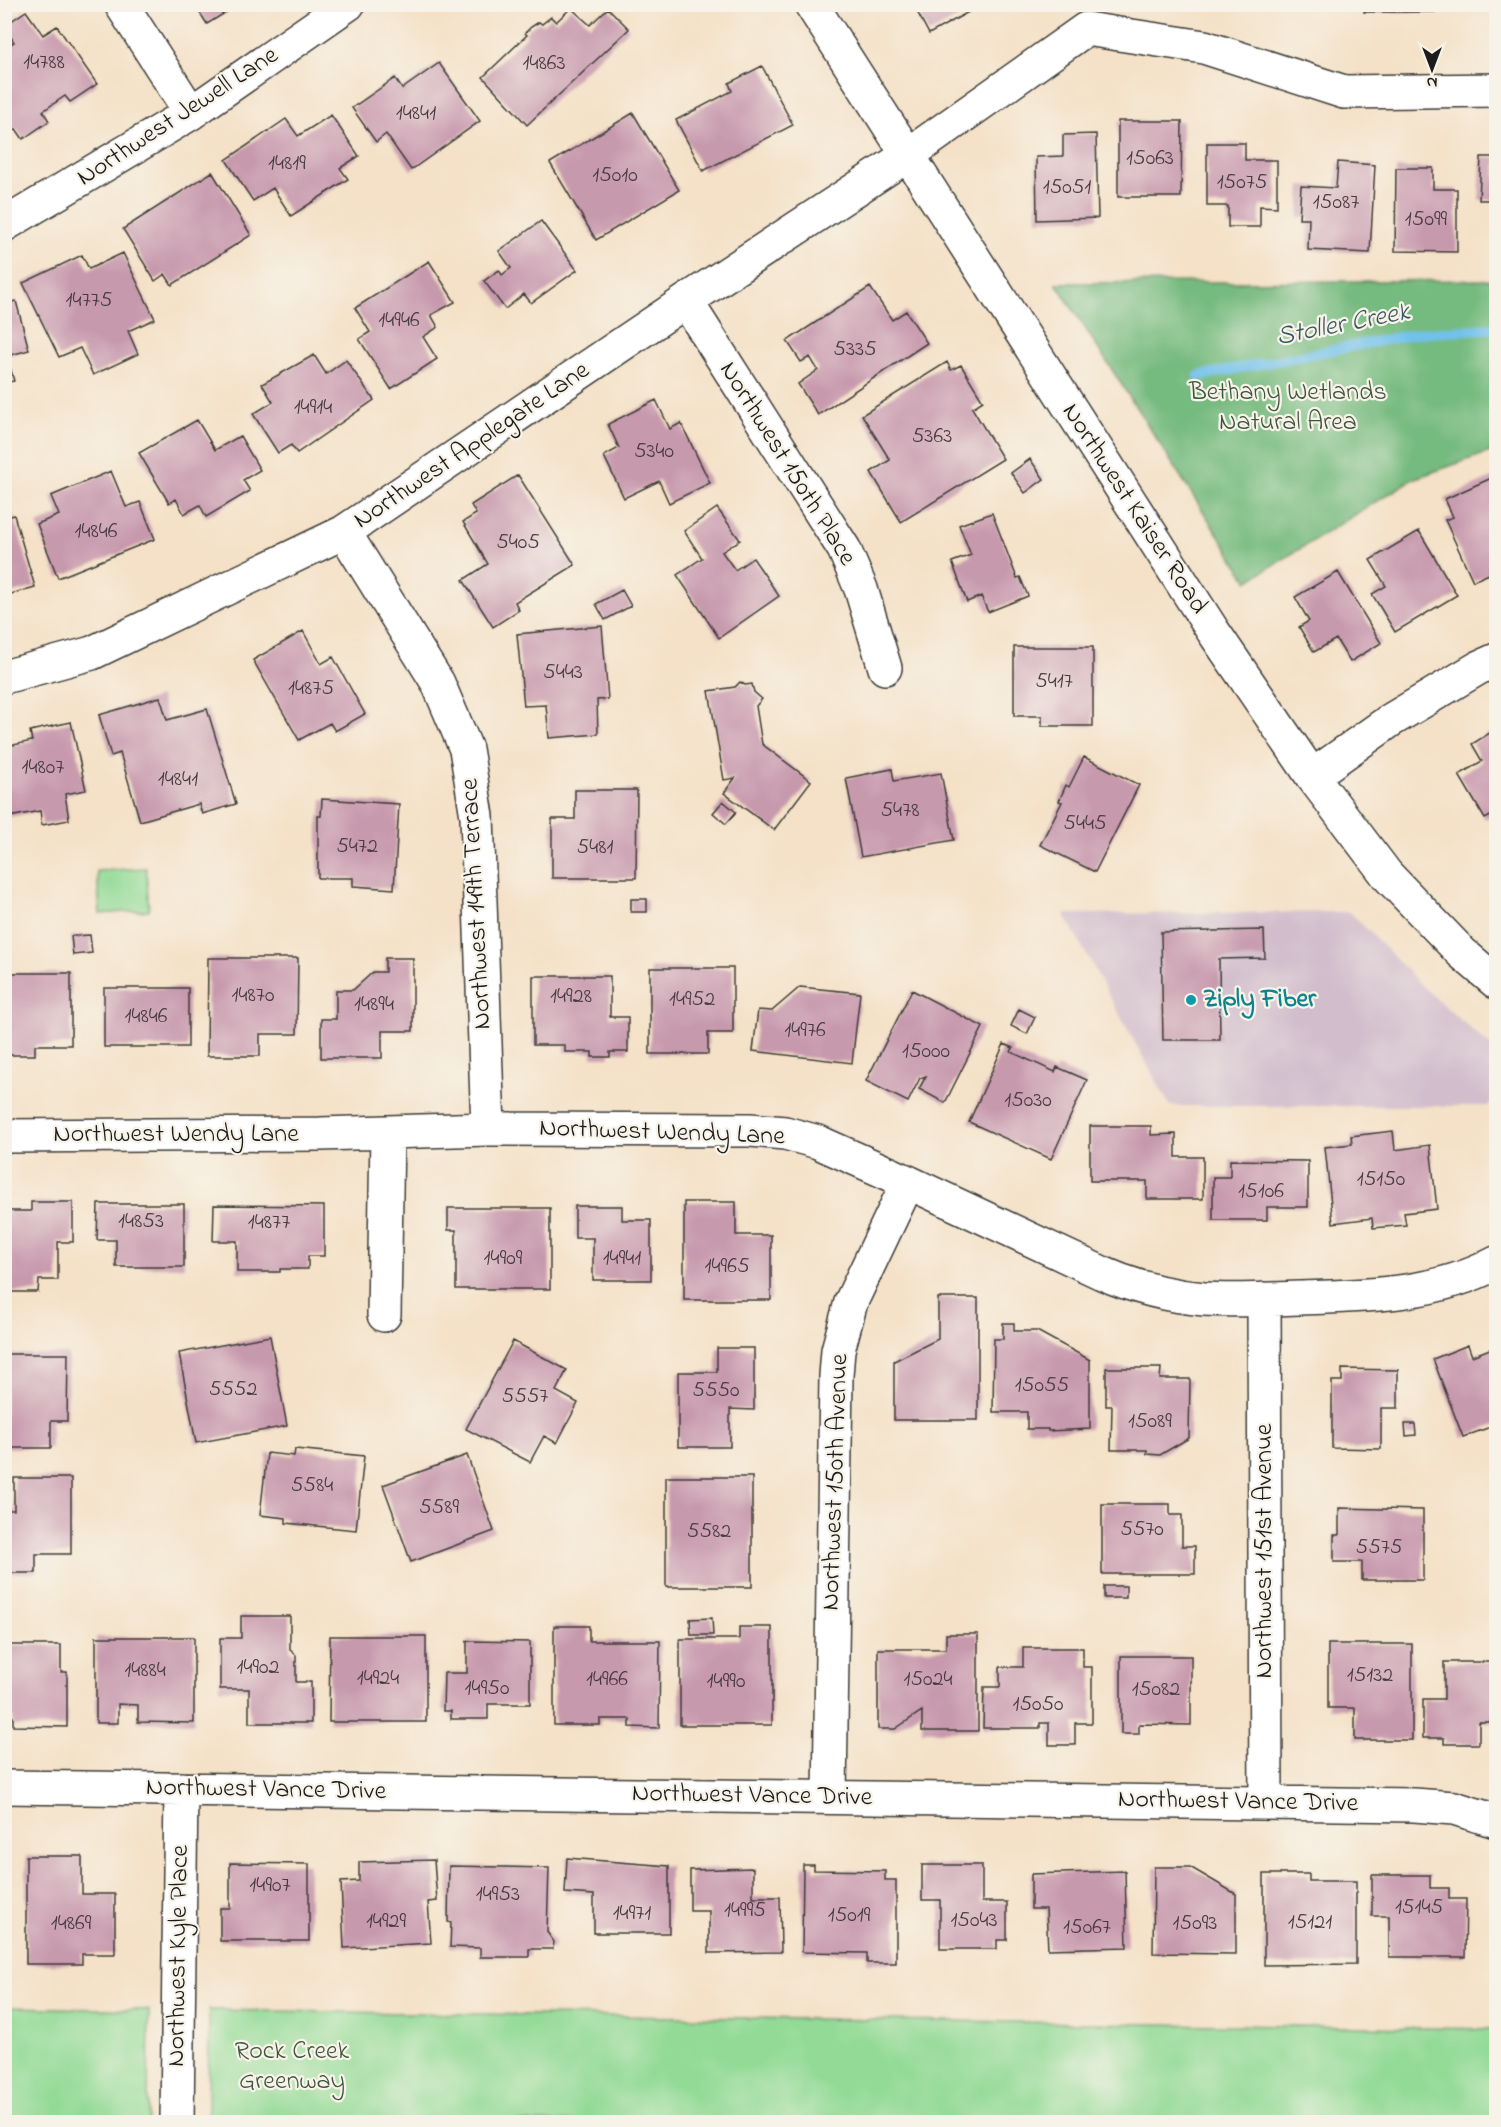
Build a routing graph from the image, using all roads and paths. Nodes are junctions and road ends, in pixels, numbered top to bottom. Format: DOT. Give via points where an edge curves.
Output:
graph roads {
  1 [pos="121,4"];
  2 [pos="348,4"];
  3 [pos="811,4"];
  4 [pos="1084,17"];
  5 [pos="1497,90"];
  6 [pos="191,113"];
  7 [pos="908,155"];
  8 [pos="4,225"];
  9 [pos="686,301"];
  10 [pos="344,532"];
  11 [pos="1497,660"];
  12 [pos="885,668"];
  13 [pos="4,676"];
  14 [pos="1312,776"];
  15 [pos="1497,982"];
  16 [pos="488,1129"];
  17 [pos="387,1133"];
  18 [pos="4,1136"];
  19 [pos="908,1182"];
  20 [pos="1497,1263"];
  21 [pos="1264,1299"];
  22 [pos="384,1314"];
  23 [pos="4,1787"];
  24 [pos="181,1789"];
  25 [pos="830,1796"];
  26 [pos="1266,1802"];
  27 [pos="1497,1821"];
  28 [pos="177,2122"];
  1 -- 6 [label="street"];
  2 -- 6 [label="street, Northwest Jewell Lane"];
  3 -- 7 [label="street, Northwest Kaiser Road"];
  4 -- 5 [label="street" via="1204,47 1344,92"];
  4 -- 7 [label="street, Northwest Applegate Lane"];
  6 -- 8 [label="street, Northwest Jewell Lane"];
  7 -- 9 [label="street, Northwest Applegate Lane"];
  7 -- 14 [label="street, Northwest Kaiser Road" via="1207,622"];
  9 -- 10 [label="street, Northwest Applegate Lane"];
  9 -- 12 [label="street, Northwest 150th Place" via="844,549 861,589"];
  10 -- 13 [label="street, Northwest Applegate Lane" via="92,653"];
  10 -- 16 [label="street, Northwest 149th Terrace" via="438,683 466,749 477,816"];
  11 -- 14 [label="street" via="1480,666 1391,720"];
  14 -- 15 [label="street, Northwest Kaiser Road" via="1387,875 1462,953"];
  16 -- 17 [label="street, Northwest Wendy Lane"];
  16 -- 19 [label="street, Northwest Wendy Lane" via="785,1133 818,1142"];
  17 -- 18 [label="street, Northwest Wendy Lane"];
  17 -- 22 [label="street"];
  19 -- 21 [label="street, Northwest Wendy Lane" via="1131,1286 1203,1299"];
  19 -- 25 [label="street, Northwest 150th Avenue" via="851,1302 838,1350"];
  20 -- 21 [label="street, Northwest Wendy Lane" via="1462,1278 1399,1292"];
  21 -- 26 [label="street, Northwest 151st Avenue"];
  23 -- 24 [label="street, Northwest Vance Drive"];
  24 -- 25 [label="street, Northwest Vance Drive"];
  24 -- 28 [label="street, Northwest Kyle Place"];
  25 -- 26 [label="street, Northwest Vance Drive"];
  26 -- 27 [label="street, Northwest Vance Drive" via="1454,1808"];
}
